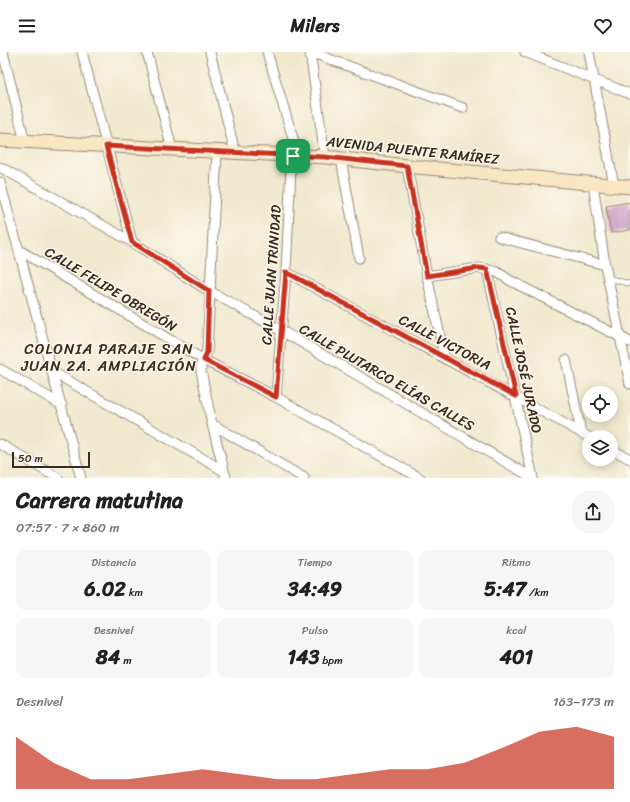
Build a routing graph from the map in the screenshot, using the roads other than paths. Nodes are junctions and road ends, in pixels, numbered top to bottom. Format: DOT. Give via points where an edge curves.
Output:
graph roads {
  1 [pos="3,52"];
  2 [pos="82,52"];
  3 [pos="147,52"];
  4 [pos="210,52"];
  5 [pos="267,52"];
  6 [pos="310,52"];
  7 [pos="526,52"];
  8 [pos="589,52"];
  9 [pos="595,80"];
  10 [pos="630,94"];
  11 [pos="463,108"];
  12 [pos="0,140"];
  13 [pos="25,142"];
  14 [pos="106,146"];
  15 [pos="172,149"];
  16 [pos="217,152"];
  17 [pos="235,152"];
  18 [pos="293,156"];
  19 [pos="325,157"];
  20 [pos="341,159"];
  21 [pos="407,166"];
  22 [pos="0,167"];
  23 [pos="0,182"];
  24 [pos="593,184"];
  25 [pos="614,186"];
  26 [pos="630,187"];
  27 [pos="499,237"];
  28 [pos="132,242"];
  29 [pos="19,250"];
  30 [pos="359,258"];
  31 [pos="605,265"];
  32 [pos="487,269"];
  33 [pos="286,272"];
  34 [pos="427,276"];
  35 [pos="608,278"];
  36 [pos="630,284"];
  37 [pos="209,291"];
  38 [pos="282,331"];
  39 [pos="620,337"];
  40 [pos="630,342"];
  41 [pos="445,359"];
  42 [pos="204,360"];
  43 [pos="566,360"];
  44 [pos="0,369"];
  45 [pos="52,372"];
  46 [pos="630,384"];
  47 [pos="516,396"];
  48 [pos="276,397"];
  49 [pos="62,405"];
  50 [pos="212,424"];
  51 [pos="584,430"];
  52 [pos="582,433"];
  53 [pos="0,444"];
  54 [pos="618,453"];
  55 [pos="630,459"];
  56 [pos="225,474"];
  57 [pos="58,478"];
  58 [pos="82,478"];
  59 [pos="304,478"];
  60 [pos="420,478"];
  61 [pos="533,478"];
  1 -- 13 [label="street"];
  2 -- 14 [label="street"];
  3 -- 15 [label="street"];
  4 -- 17 [label="street"];
  5 -- 18 [label="street, CALLE JUAN TRINIDAD" via="295,145"];
  6 -- 11 [label="street"];
  6 -- 19 [label="street"];
  7 -- 9 [label="street"];
  8 -- 9 [label="street"];
  9 -- 10 [label="street"];
  9 -- 25 [label="street"];
  12 -- 13 [label="street, AVENIDA PUENTE RAMÍREZ"];
  13 -- 14 [label="street, AVENIDA PUENTE RAMÍREZ"];
  14 -- 15 [label="street, AVENIDA PUENTE RAMÍREZ"];
  14 -- 28 [label="street"];
  15 -- 16 [label="street, AVENIDA PUENTE RAMÍREZ"];
  16 -- 17 [label="street, AVENIDA PUENTE RAMÍREZ"];
  16 -- 37 [label="street"];
  17 -- 18 [label="street, AVENIDA PUENTE RAMÍREZ"];
  18 -- 19 [label="street, AVENIDA PUENTE RAMÍREZ"];
  18 -- 33 [label="street, CALLE JUAN TRINIDAD"];
  19 -- 20 [label="street, AVENIDA PUENTE RAMÍREZ"];
  20 -- 21 [label="street, AVENIDA PUENTE RAMÍREZ"];
  20 -- 30 [label="street"];
  21 -- 24 [label="street, AVENIDA PUENTE RAMÍREZ"];
  21 -- 34 [label="street"];
  22 -- 28 [label="street, CALLE PLUTARCO ELÍAS CALLES"];
  23 -- 29 [label="street"];
  24 -- 25 [label="street, AVENIDA PUENTE RAMÍREZ"];
  24 -- 31 [label="street"];
  25 -- 26 [label="street, AVENIDA PUENTE RAMÍREZ"];
  27 -- 31 [label="street"];
  28 -- 37 [label="street, CALLE PLUTARCO ELÍAS CALLES"];
  29 -- 42 [label="street, CALLE FELIPE OBREGÓN"];
  29 -- 45 [label="street"];
  31 -- 35 [label="street"];
  32 -- 34 [label="street"];
  32 -- 39 [label="street"];
  32 -- 47 [label="street, CALLE JOSÉ JURADO"];
  33 -- 38 [label="street, CALLE JUAN TRINIDAD"];
  33 -- 41 [label="street, CALLE VICTORIA"];
  34 -- 41 [label="street"];
  35 -- 36 [label="lane"];
  35 -- 39 [label="street"];
  37 -- 38 [label="street, CALLE PLUTARCO ELÍAS CALLES"];
  37 -- 42 [label="street" via="207,352"];
  38 -- 48 [label="street, CALLE JUAN TRINIDAD"];
  38 -- 61 [label="street, CALLE PLUTARCO ELÍAS CALLES"];
  39 -- 40 [label="street"];
  39 -- 46 [label="street"];
  41 -- 47 [label="street, CALLE VICTORIA"];
  42 -- 48 [label="street, CALLE FELIPE OBREGÓN"];
  42 -- 50 [label="street" via="201,371"];
  43 -- 51 [label="street"];
  44 -- 49 [label="street"];
  45 -- 49 [label="street"];
  45 -- 56 [label="street"];
  47 -- 52 [label="street, CALLE VICTORIA"];
  47 -- 61 [label="street, CALLE JOSÉ JURADO"];
  48 -- 60 [label="street, CALLE FELIPE OBREGÓN"];
  49 -- 58 [label="street"];
  50 -- 56 [label="street"];
  50 -- 59 [label="street"];
  53 -- 57 [label="street"];
  54 -- 55 [label="street"];
}
